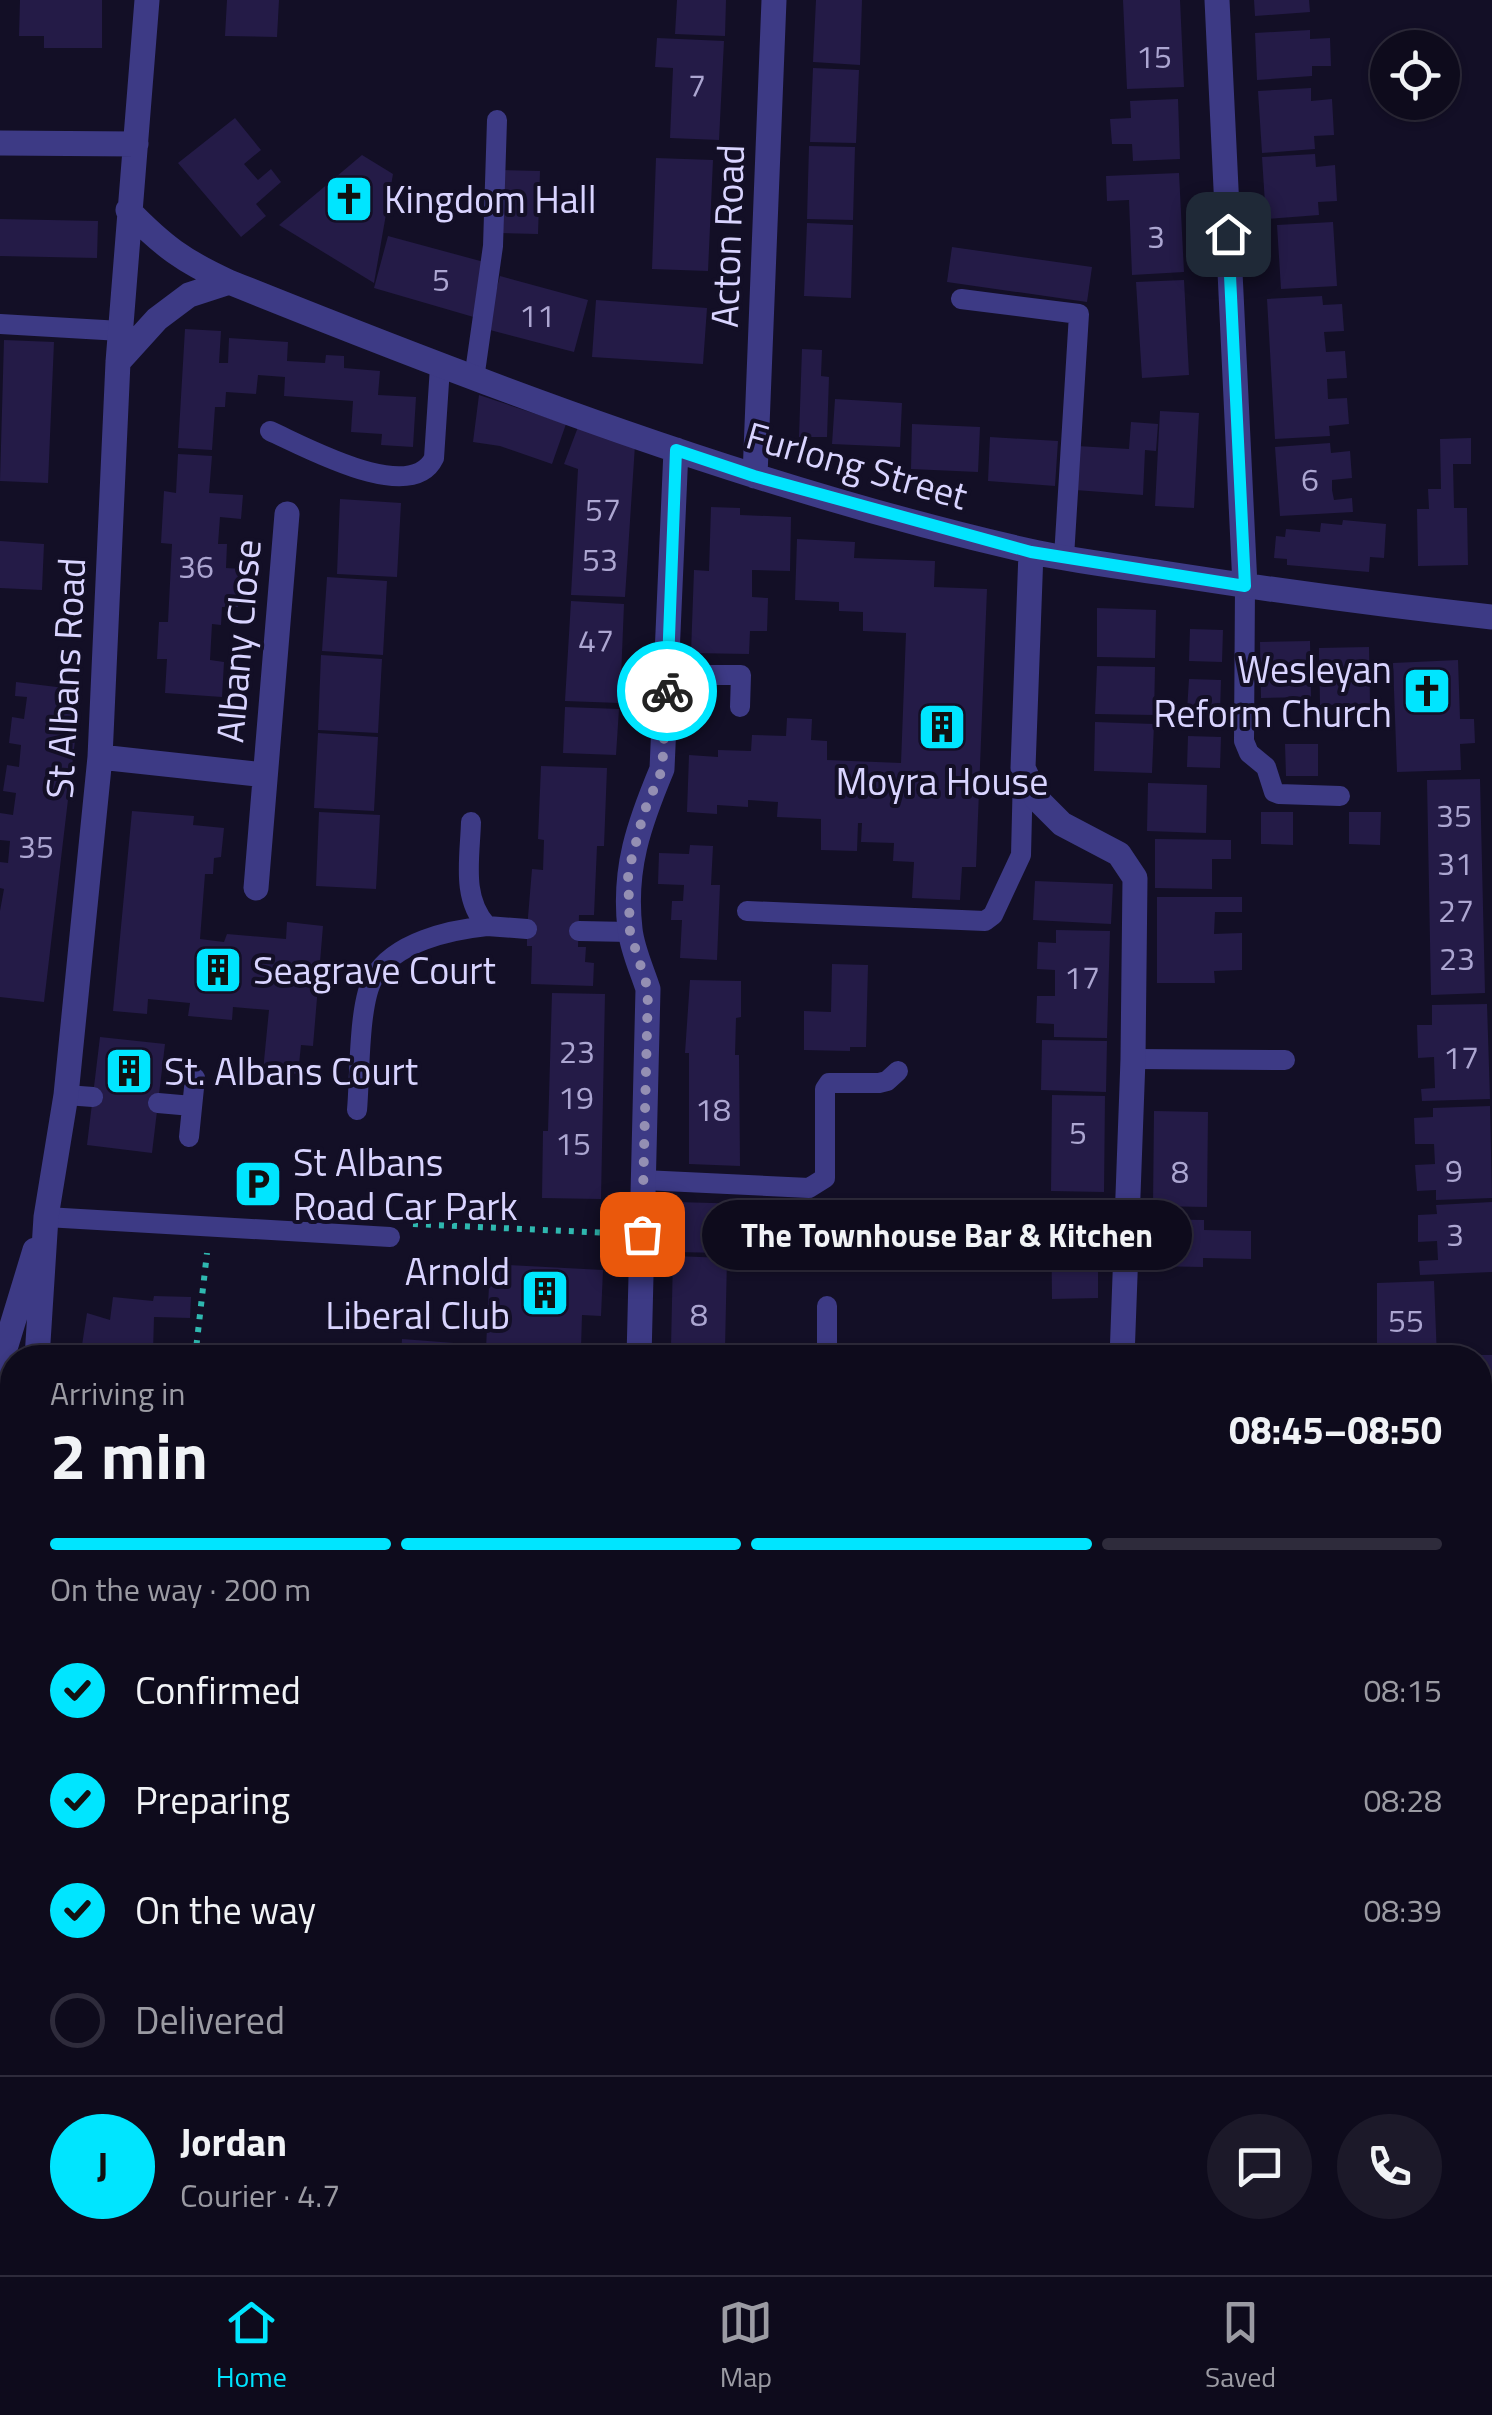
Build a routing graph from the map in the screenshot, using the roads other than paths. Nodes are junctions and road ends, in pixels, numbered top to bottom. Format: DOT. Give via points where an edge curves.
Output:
graph roads {
  1 [pos="147,0"];
  2 [pos="774,0"];
  3 [pos="1218,0"];
  4 [pos="497,120"];
  5 [pos="0,143"];
  6 [pos="136,144"];
  7 [pos="128,210"];
  8 [pos="228,282"];
  9 [pos="961,299"];
  10 [pos="0,324"];
  11 [pos="121,331"];
  12 [pos="118,362"];
  13 [pos="440,367"];
  14 [pos="474,379"];
  15 [pos="270,432"];
  16 [pos="676,450"];
  17 [pos="754,476"];
  18 [pos="287,514"];
  19 [pos="1031,552"];
  20 [pos="1064,557"];
  21 [pos="1245,586"];
  22 [pos="1492,617"];
  23 [pos="668,675"];
  24 [pos="740,706"];
  25 [pos="100,757"];
  26 [pos="1024,768"];
  27 [pos="264,775"];
  28 [pos="1340,796"];
  29 [pos="471,822"];
  30 [pos="256,888"];
  31 [pos="746,911"];
  32 [pos="486,926"];
  33 [pos="526,929"];
  34 [pos="579,930"];
  35 [pos="630,932"];
  36 [pos="1133,1059"];
  37 [pos="1285,1060"];
  38 [pos="898,1072"];
  39 [pos="195,1078"];
  40 [pos="66,1095"];
  41 [pos="94,1098"];
  42 [pos="158,1103"];
  43 [pos="192,1106"];
  44 [pos="357,1110"];
  45 [pos="189,1138"];
  46 [pos="643,1180"];
  47 [pos="46,1216"];
  48 [pos="390,1237"];
  49 [pos="827,1306"];
  50 [pos="6,1345"];
  51 [pos="39,1345"];
  52 [pos="639,1345"];
  53 [pos="827,1345"];
  54 [pos="1122,1345"];
  1 -- 6 [label="street, St Albans Road"];
  2 -- 17 [label="street, Acton Road"];
  3 -- 21 [label="street"];
  4 -- 14 [label="lane" via="493,246"];
  5 -- 6 [label="street"];
  6 -- 7 [label="street, St Albans Road"];
  7 -- 8 [label="street, Furlong Street" via="184,261"];
  7 -- 11 [label="street, St Albans Road"];
  8 -- 12 [label="street" via="189,295"];
  8 -- 13 [label="street, Furlong Street"];
  9 -- 20 [label="lane" via="1079,314"];
  10 -- 11 [label="lane"];
  11 -- 12 [label="street, St Albans Road"];
  12 -- 25 [label="street, St Albans Road"];
  13 -- 14 [label="street, Furlong Street"];
  13 -- 15 [label="lane" via="434,458 418,474 368,472"];
  14 -- 16 [label="street, Furlong Street"];
  16 -- 17 [label="street, Furlong Street"];
  16 -- 23 [label="street"];
  17 -- 19 [label="street, Furlong Street"];
  18 -- 27 [label="street, Albany Close"];
  19 -- 20 [label="street, Furlong Street"];
  19 -- 26 [label="street"];
  20 -- 21 [label="street, Furlong Street"];
  21 -- 22 [label="street, Furlong Street"];
  21 -- 28 [label="lane" via="1244,741 1266,767 1274,792"];
  23 -- 24 [label="lane" via="741,675"];
  23 -- 35 [label="street" via="662,770 628,873"];
  25 -- 27 [label="street, Albany Close"];
  25 -- 40 [label="street, St Albans Road"];
  26 -- 31 [label="lane" via="1022,854 985,921"];
  26 -- 36 [label="street" via="1037,799 1062,824 1119,854 1136,878"];
  27 -- 30 [label="street, Albany Close"];
  29 -- 32 [label="lane" via="470,893"];
  32 -- 33 [label="lane"];
  32 -- 44 [label="lane" via="417,944 374,977 366,997"];
  34 -- 35 [label="lane"];
  35 -- 46 [label="street" via="648,989"];
  36 -- 37 [label="lane"];
  36 -- 54 [label="street"];
  38 -- 46 [label="lane" via="887,1082 828,1083 825,1178 819,1184"];
  39 -- 43 [label="lane"];
  40 -- 41 [label="lane"];
  40 -- 47 [label="street, St Albans Road"];
  42 -- 43 [label="lane"];
  43 -- 45 [label="lane"];
  46 -- 52 [label="street"];
  47 -- 48 [label="lane"];
  47 -- 50 [label="street"];
  47 -- 51 [label="street, St Albans Road"];
  49 -- 53 [label="lane"];
}
